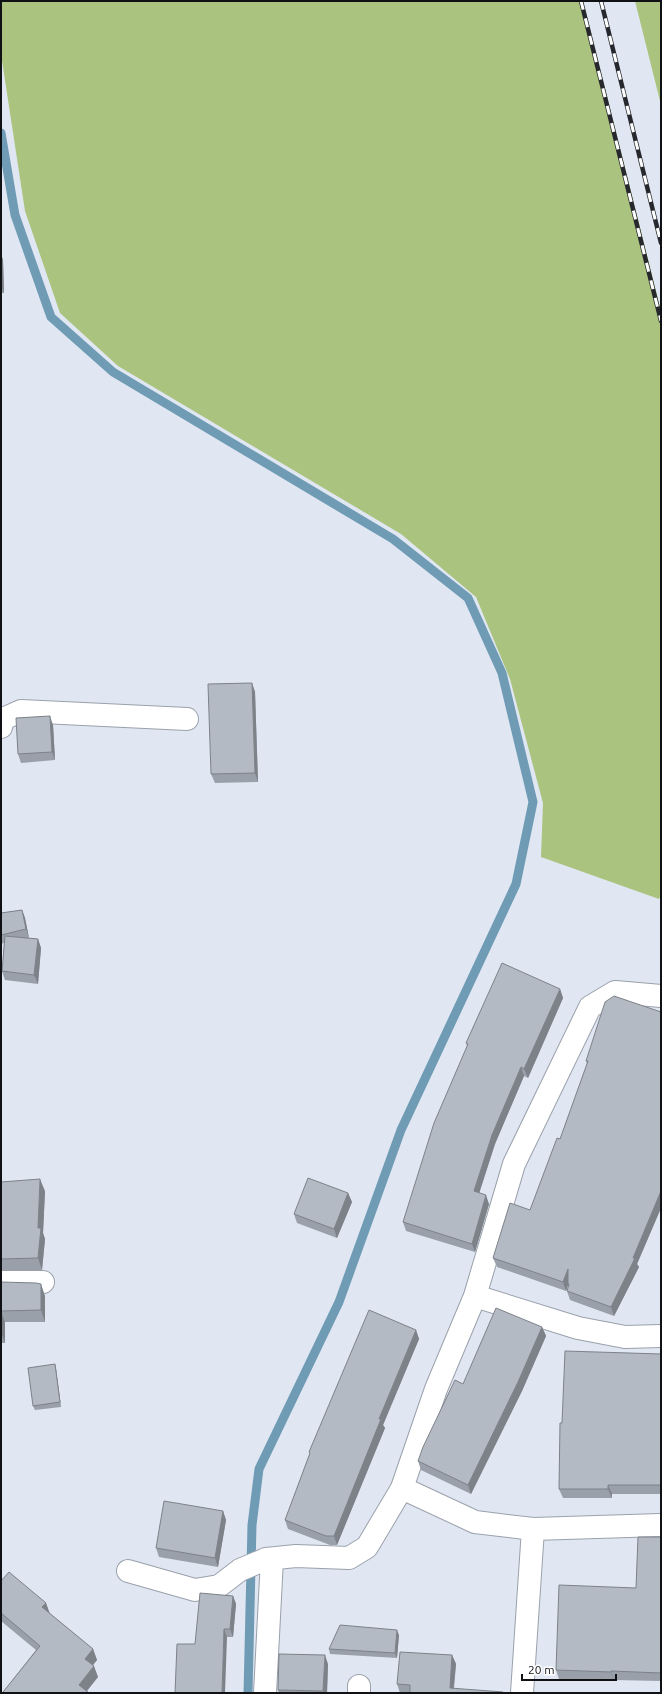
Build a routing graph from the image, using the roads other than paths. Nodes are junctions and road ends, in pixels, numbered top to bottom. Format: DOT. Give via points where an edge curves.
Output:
graph roads {
  1 [pos="187,719"];
  2 [pos="1,727"];
  3 [pos="661,996"];
  4 [pos="1,1282"];
  5 [pos="43,1282"];
  6 [pos="475,1296"];
  7 [pos="661,1336"];
  8 [pos="402,1488"];
  9 [pos="661,1525"];
  10 [pos="533,1529"];
  11 [pos="269,1559"];
  12 [pos="128,1571"];
  13 [pos="266,1693"];
  14 [pos="522,1693"];
  1 -- 2 [label="street" via="21,711 3,719"];
  3 -- 6 [label="street" via="615,992 590,1007 514,1164"];
  4 -- 5 [label="street"];
  6 -- 7 [label="street" via="578,1328 625,1338"];
  6 -- 8 [label="street" via="436,1390"];
  8 -- 10 [label="street" via="475,1522"];
  8 -- 11 [label="street" via="367,1547 349,1558 296,1556"];
  9 -- 10 [label="street"];
  10 -- 14 [label="street"];
  11 -- 12 [label="street" via="240,1570 219,1586 195,1590"];
  11 -- 13 [label="street"];
}
